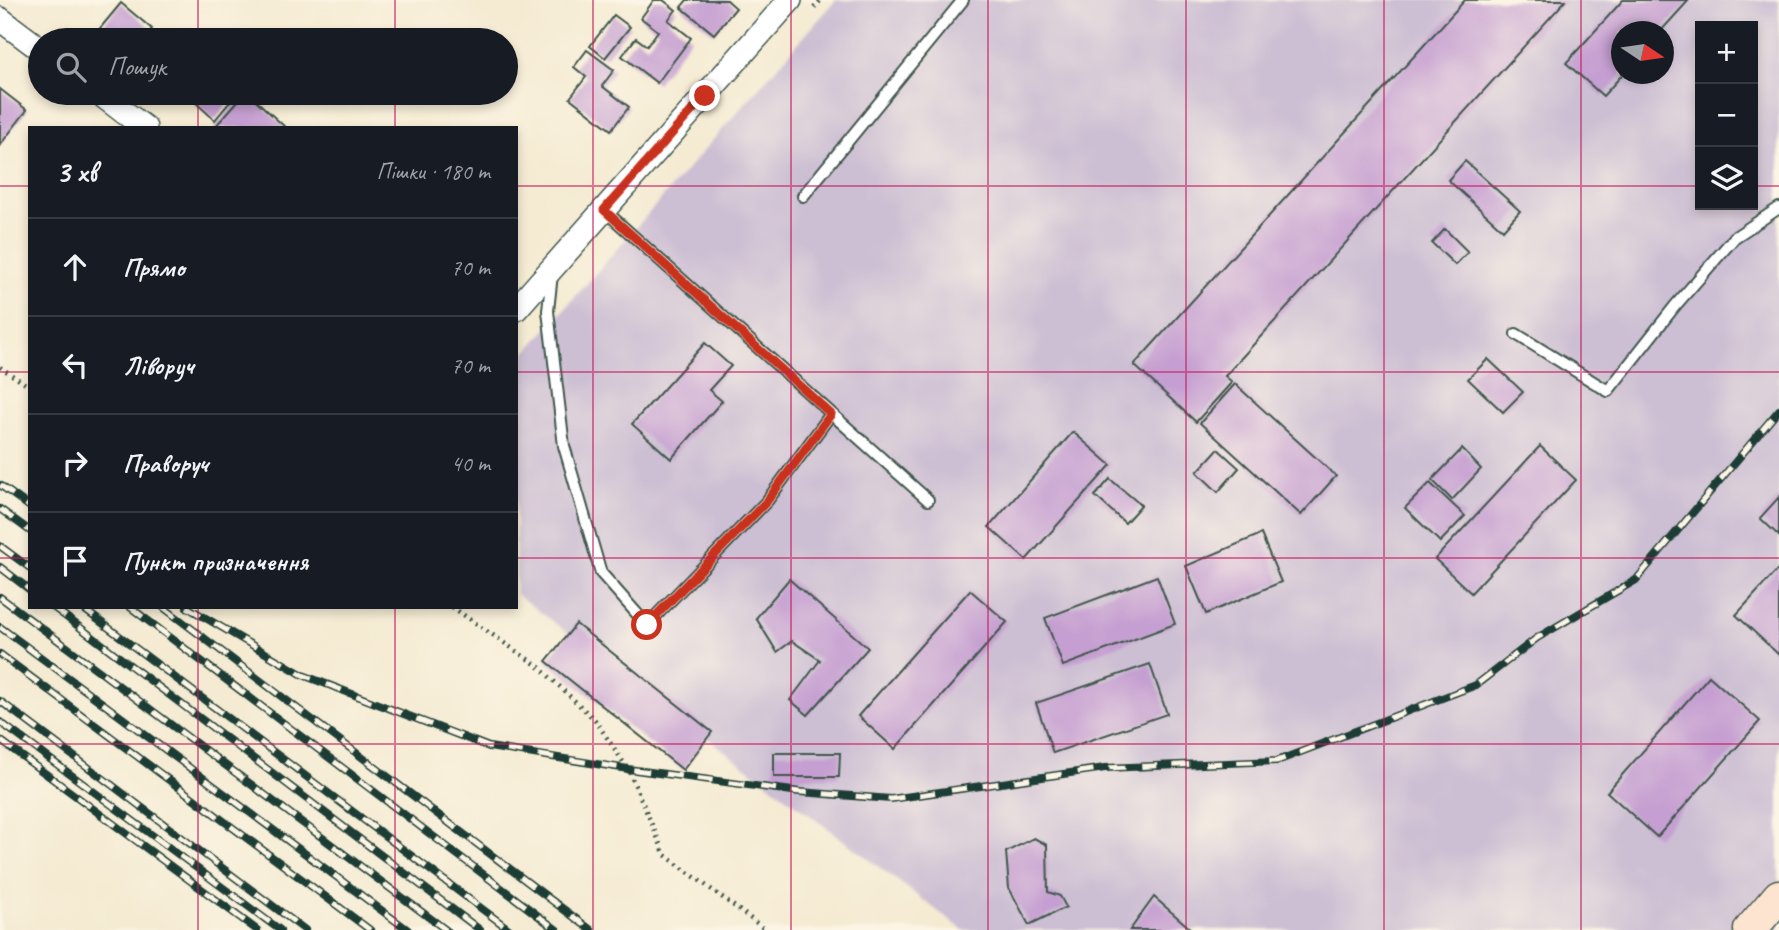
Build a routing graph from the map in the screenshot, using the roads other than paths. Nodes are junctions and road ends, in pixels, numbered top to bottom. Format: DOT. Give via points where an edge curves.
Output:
graph roads {
  1 [pos="790,0"];
  2 [pos="962,0"];
  3 [pos="0,19"];
  4 [pos="28,40"];
  5 [pos="115,105"];
  6 [pos="142,126"];
  7 [pos="803,196"];
  8 [pos="1779,208"];
  9 [pos="604,210"];
  10 [pos="553,267"];
  11 [pos="518,307"];
  12 [pos="1516,334"];
  13 [pos="831,414"];
  14 [pos="928,500"];
  15 [pos="1779,895"];
  16 [pos="1749,930"];
  1 -- 9 [label="street"];
  2 -- 7 [label="lane"];
  3 -- 4 [label="street"];
  5 -- 6 [label="street"];
  8 -- 12 [label="lane" via="1735,237 1608,391"];
  9 -- 10 [label="street"];
  9 -- 13 [label="lane"];
  10 -- 11 [label="street"];
  10 -- 13 [label="lane" via="548,311 564,446 601,573 647,625 767,501"];
  13 -- 14 [label="lane"];
  15 -- 16 [label="street"];
}
